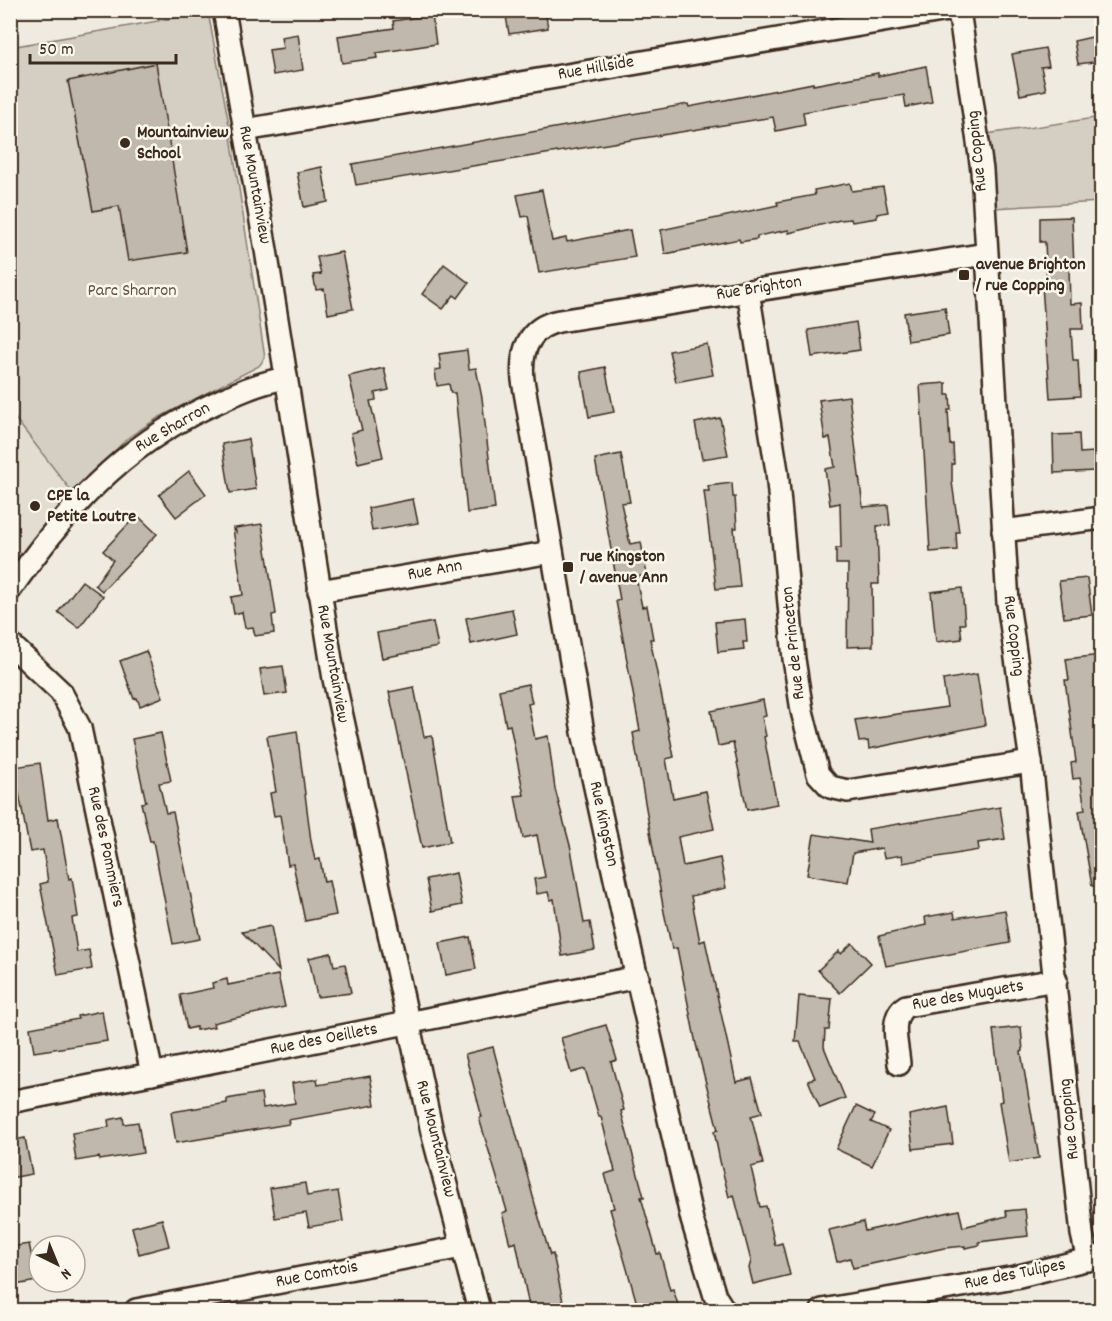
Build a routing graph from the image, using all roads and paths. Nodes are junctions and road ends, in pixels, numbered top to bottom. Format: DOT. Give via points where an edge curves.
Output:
graph roads {
  1 [pos="224,10"];
  2 [pos="948,10"];
  3 [pos="959,10"];
  4 [pos="245,130"];
  5 [pos="986,254"];
  6 [pos="748,291"];
  7 [pos="534,333"];
  8 [pos="286,378"];
  9 [pos="1101,518"];
  10 [pos="1003,531"];
  11 [pos="552,552"];
  12 [pos="10,590"];
  13 [pos="319,591"];
  14 [pos="10,644"];
  15 [pos="1031,762"];
  16 [pos="638,977"];
  17 [pos="1056,980"];
  18 [pos="407,1023"];
  19 [pos="899,1064"];
  20 [pos="152,1074"];
  21 [pos="10,1102"];
  22 [pos="462,1247"];
  23 [pos="1095,1258"];
  24 [pos="136,1311"];
  25 [pos="479,1311"];
  26 [pos="724,1311"];
  27 [pos="822,1311"];
  1 -- 4 [label="street, Rue Mountainview"];
  2 -- 4 [label="street, Rue Hillside"];
  3 -- 5 [label="street, Rue Copping" via="980,153"];
  4 -- 8 [label="street, Rue Mountainview"];
  5 -- 6 [label="street, Rue Brighton"];
  5 -- 10 [label="street, Rue Copping"];
  6 -- 7 [label="street, Rue Brighton" via="559,321"];
  6 -- 15 [label="street, Rue de Princeton" via="777,471 797,685 818,774 830,787 848,791"];
  7 -- 11 [label="street, Rue Kingston" via="523,351 521,364"];
  8 -- 12 [label="street, Rue Sharron" via="261,382 167,427 136,447 89,490"];
  8 -- 13 [label="street, Rue Mountainview"];
  9 -- 10 [label="street"];
  10 -- 15 [label="street, Rue Copping" via="1011,630"];
  11 -- 13 [label="street, Rue Ann"];
  11 -- 16 [label="street, Rue Kingston" via="583,732"];
  13 -- 18 [label="street, Rue Mountainview" via="343,727"];
  14 -- 20 [label="street, Rue des Pommiers" via="61,692 80,728"];
  15 -- 17 [label="street, Rue Copping"];
  16 -- 18 [label="street, Rue des Oeillets"];
  16 -- 26 [label="street, Rue Kingston" via="692,1220 710,1282"];
  17 -- 19 [label="street, Rue des Muguets" via="906,1006 896,1020"];
  17 -- 23 [label="street, Rue Copping" via="1081,1223"];
  18 -- 20 [label="street, Rue des Oeillets"];
  18 -- 22 [label="street, Rue Mountainview"];
  20 -- 21 [label="street, Rue des Oeillets"];
  22 -- 24 [label="street, Rue Comtois"];
  22 -- 25 [label="street, Rue Mountainview"];
  23 -- 27 [label="street, Rue des Tulipes" via="1015,1277"];
}
